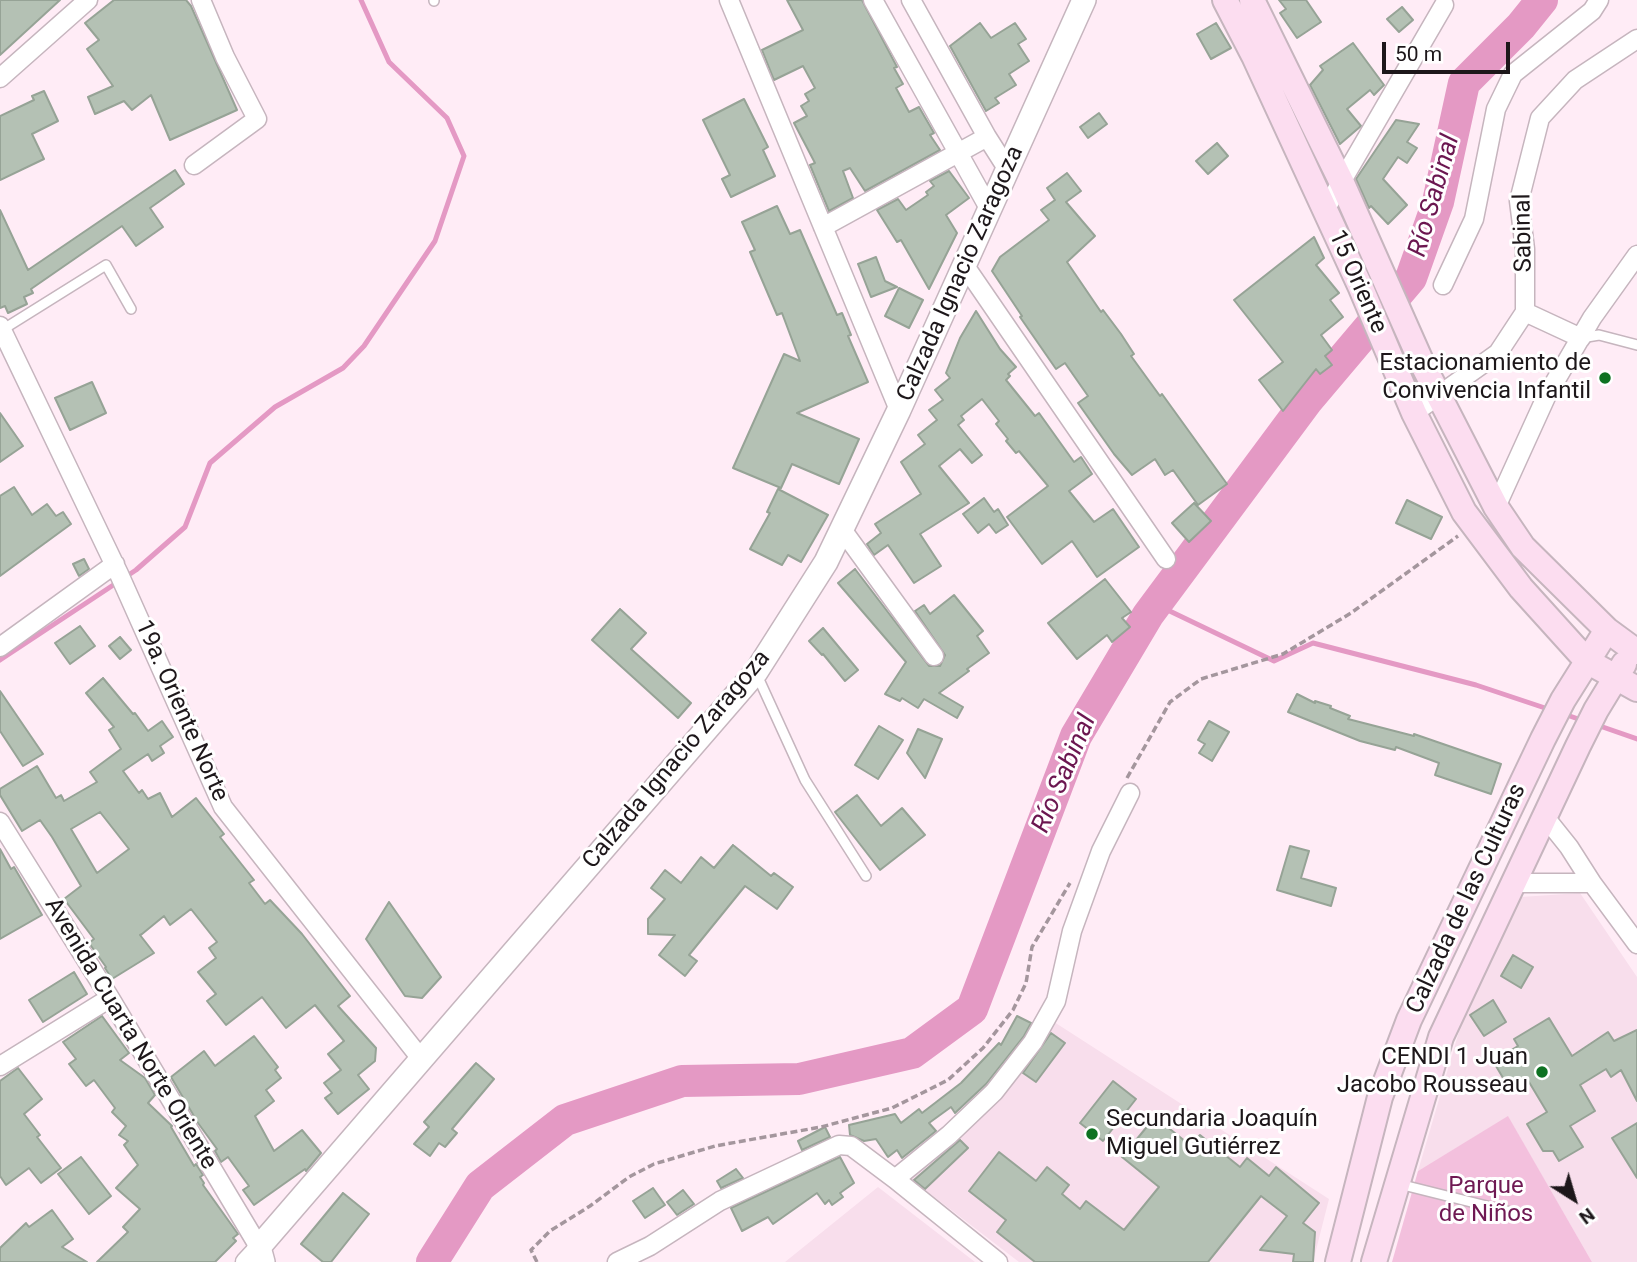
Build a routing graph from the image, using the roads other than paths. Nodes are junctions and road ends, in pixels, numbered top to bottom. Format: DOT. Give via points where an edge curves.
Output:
graph roads {
  1 [pos="88,0"];
  2 [pos="201,0"];
  3 [pos="729,0"];
  4 [pos="873,0"];
  5 [pos="911,0"];
  6 [pos="1084,0"];
  7 [pos="1225,0"];
  8 [pos="1252,0"];
  9 [pos="1599,0"];
  10 [pos="1444,5"];
  11 [pos="1637,39"];
  12 [pos="0,78"];
  13 [pos="987,137"];
  14 [pos="957,153"];
  15 [pos="194,164"];
  16 [pos="1008,170"];
  17 [pos="1342,183"];
  18 [pos="990,210"];
  19 [pos="1325,210"];
  20 [pos="823,227"];
  21 [pos="1637,256"];
  22 [pos="965,266"];
  23 [pos="1443,285"];
  24 [pos="131,309"];
  25 [pos="1525,312"];
  26 [pos="1,328"];
  27 [pos="1581,338"];
  28 [pos="1637,345"];
  29 [pos="1438,396"];
  30 [pos="899,410"];
  31 [pos="1414,413"];
  32 [pos="1496,507"];
  33 [pos="841,528"];
  34 [pos="1166,559"];
  35 [pos="117,569"];
  36 [pos="1606,631"];
  37 [pos="0,647"];
  38 [pos="1635,651"];
  39 [pos="934,656"];
  40 [pos="1587,660"];
  41 [pos="756,672"];
  42 [pos="1616,676"];
  43 [pos="1637,689"];
  44 [pos="1126,791"];
  45 [pos="1545,817"];
  46 [pos="0,822"];
  47 [pos="866,876"];
  48 [pos="1514,883"];
  49 [pos="1592,883"];
  50 [pos="1636,941"];
  51 [pos="1424,985"];
  52 [pos="1460,997"];
  53 [pos="110,998"];
  54 [pos="422,1060"];
  55 [pos="0,1066"];
  56 [pos="895,1179"];
  57 [pos="1397,1183"];
  58 [pos="1527,1216"];
  59 [pos="256,1257"];
  60 [pos="617,1262"];
  61 [pos="998,1262"];
  62 [pos="1338,1262"];
  63 [pos="1374,1262"];
  1 -- 12 [label="street"];
  2 -- 15 [label="street" via="257,119"];
  3 -- 20 [label="street"];
  4 -- 14 [label="street"];
  5 -- 13 [label="street"];
  6 -- 16 [label="street, Calzada Ignacio Zaragoza"];
  7 -- 19 [label="main road, 15 Oriente"];
  8 -- 17 [label="main road, 15 Oriente"];
  9 -- 23 [label="street" via="1592,11 1513,74 1496,109 1474,219"];
  10 -- 17 [label="street"];
  11 -- 25 [label="street, Sabinal" via="1575,80 1540,118 1519,201"];
  13 -- 14 [label="street"];
  13 -- 16 [label="street"];
  14 -- 18 [label="street"];
  14 -- 20 [label="street"];
  16 -- 18 [label="street, Calzada Ignacio Zaragoza"];
  17 -- 19 [label="street"];
  17 -- 29 [label="main road, 15 Oriente"];
  18 -- 22 [label="street, Calzada Ignacio Zaragoza"];
  19 -- 31 [label="main road, 15 Oriente"];
  20 -- 30 [label="street"];
  21 -- 27 [label="street"];
  22 -- 30 [label="street, Calzada Ignacio Zaragoza"];
  22 -- 34 [label="street"];
  24 -- 26 [label="lane" via="106,265"];
  25 -- 27 [label="street"];
  25 -- 29 [label="street" via="1498,353"];
  26 -- 35 [label="street, 19a. Oriente Norte"];
  27 -- 28 [label="lane" via="1599,335"];
  27 -- 32 [label="street" via="1546,397"];
  29 -- 31 [label="street"];
  29 -- 32 [label="main road, 15 Oriente"];
  30 -- 33 [label="street, Calzada Ignacio Zaragoza"];
  31 -- 40 [label="main road, 15 Oriente" via="1464,512 1521,588"];
  32 -- 36 [label="main road, 15 Oriente" via="1523,547"];
  33 -- 39 [label="street"];
  33 -- 41 [label="street, Calzada Ignacio Zaragoza" via="826,562"];
  35 -- 37 [label="street"];
  35 -- 54 [label="street, 19a. Oriente Norte" via="223,807"];
  36 -- 38 [label="main road, 15 Oriente"];
  36 -- 40 [label="main road, Calzada de las Culturas"];
  38 -- 42 [label="main road, Calzada de las Culturas"];
  40 -- 42 [label="main road, 15 Oriente"];
  40 -- 51 [label="main road, Calzada de las Culturas" via="1543,739"];
  41 -- 47 [label="lane" via="805,780"];
  41 -- 54 [label="street, Calzada Ignacio Zaragoza"];
  42 -- 43 [label="main road, 15 Oriente"];
  42 -- 45 [label="main road, Calzada de las Culturas"];
  44 -- 56 [label="street" via="1072,931 1056,1001 1033,1042 994,1092"];
  45 -- 48 [label="main road, Calzada de las Culturas"];
  45 -- 49 [label="street"];
  46 -- 53 [label="street, Avenida Cuarta Norte Oriente"];
  48 -- 49 [label="street"];
  48 -- 52 [label="main road, Calzada de las Culturas"];
  49 -- 50 [label="street"];
  51 -- 52 [label="main road"];
  51 -- 62 [label="main road, Calzada de las Culturas" via="1380,1097"];
  52 -- 57 [label="main road, Calzada de las Culturas" via="1441,1037"];
  53 -- 55 [label="street"];
  53 -- 59 [label="street, Avenida Cuarta Norte Oriente"];
  54 -- 59 [label="street, Calzada Ignacio Zaragoza"];
  56 -- 60 [label="street" via="851,1146 839,1145 720,1200"];
  56 -- 61 [label="street"];
  57 -- 58 [label="lane"];
  57 -- 63 [label="main road, Calzada de las Culturas"];
}
